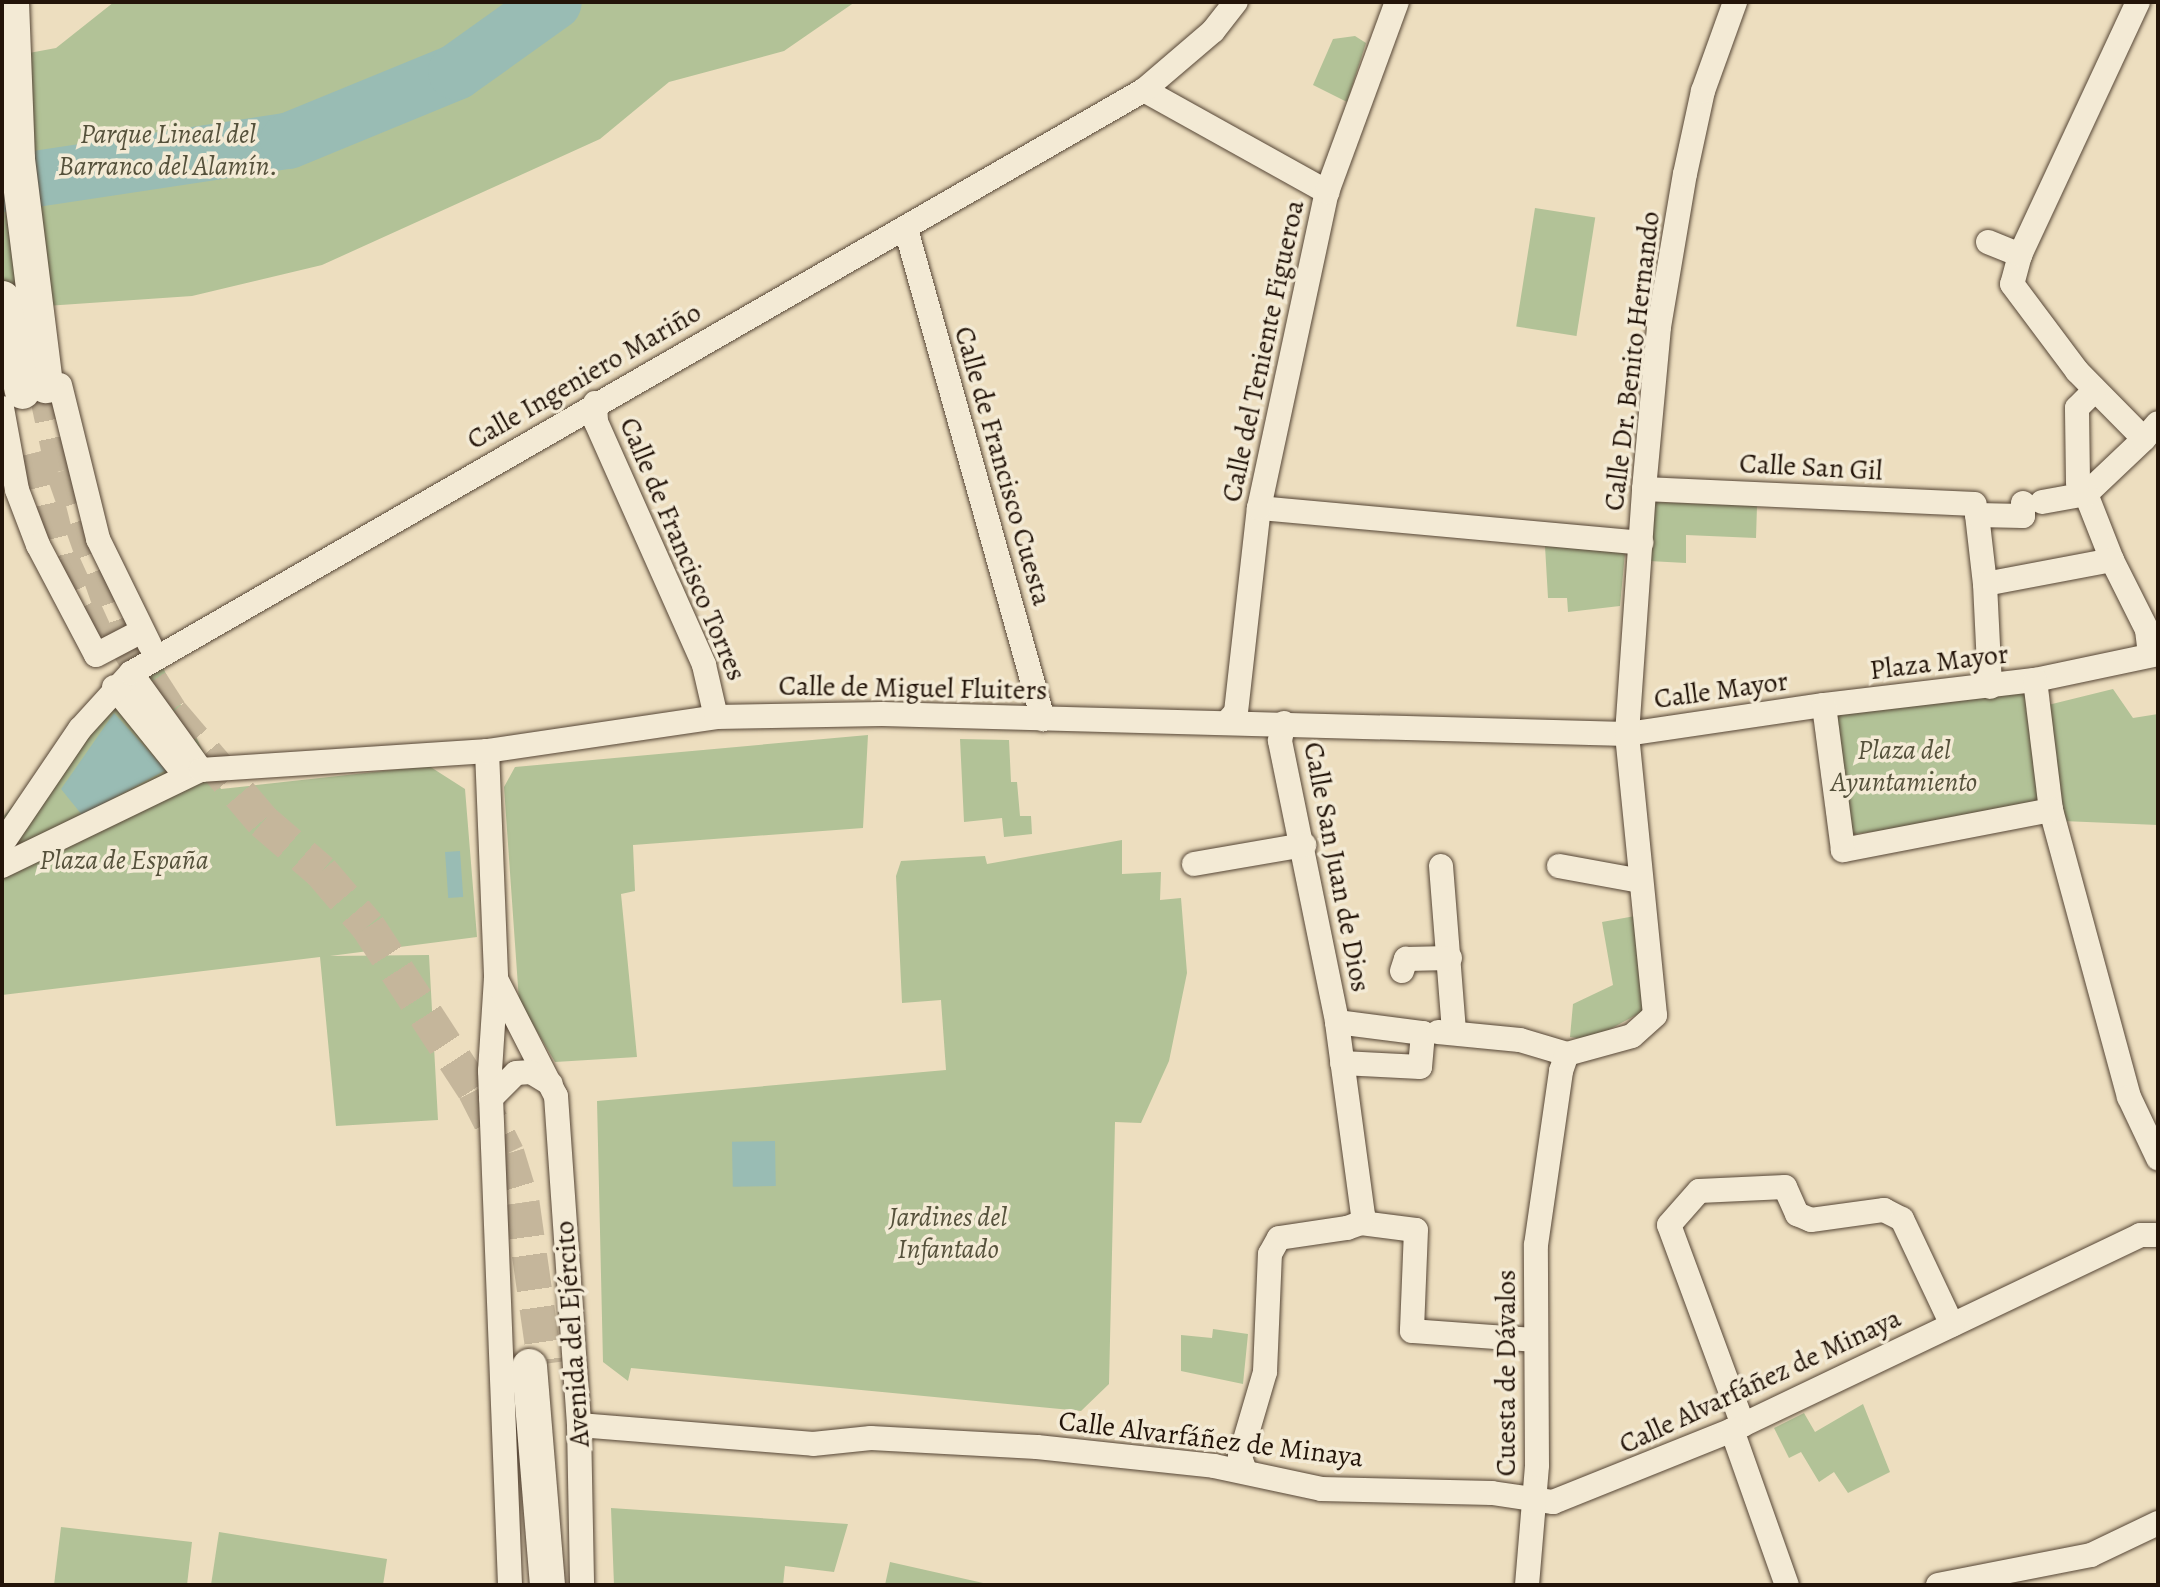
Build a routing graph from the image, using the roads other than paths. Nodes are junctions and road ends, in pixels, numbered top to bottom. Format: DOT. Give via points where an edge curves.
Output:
graph roads {
  1 [pos="11,2"];
  2 [pos="1236,2"];
  3 [pos="1397,2"];
  4 [pos="1735,2"];
  5 [pos="2138,2"];
  6 [pos="1144,90"];
  7 [pos="1327,192"];
  8 [pos="906,229"];
  9 [pos="1987,242"];
  10 [pos="2020,255"];
  11 [pos="2,298"];
  12 [pos="2095,390"];
  13 [pos="32,392"];
  14 [pos="595,403"];
  15 [pos="2151,431"];
  16 [pos="1644,489"];
  17 [pos="2086,494"];
  18 [pos="1975,504"];
  19 [pos="1259,508"];
  20 [pos="1641,543"];
  21 [pos="2112,560"];
  22 [pos="1985,584"];
  23 [pos="140,632"];
  24 [pos="2154,654"];
  25 [pos="159,657"];
  26 [pos="123,680"];
  27 [pos="2035,680"];
  28 [pos="1990,687"];
  29 [pos="1824,705"];
  30 [pos="716,717"];
  31 [pos="1043,719"];
  32 [pos="1228,721"];
  33 [pos="1284,723"];
  34 [pos="1627,734"];
  35 [pos="487,751"];
  36 [pos="193,773"];
  37 [pos="2051,810"];
  38 [pos="2,844"];
  39 [pos="1304,845"];
  40 [pos="1194,864"];
  41 [pos="2,866"];
  42 [pos="1441,866"];
  43 [pos="1559,866"];
  44 [pos="1641,881"];
  45 [pos="1450,958"];
  46 [pos="1402,971"];
  47 [pos="496,978"];
  48 [pos="1337,1022"];
  49 [pos="1454,1031"];
  50 [pos="1423,1032"];
  51 [pos="1567,1054"];
  52 [pos="1342,1063"];
  53 [pos="551,1084"];
  54 [pos="491,1098"];
  55 [pos="2158,1158"];
  56 [pos="1361,1223"];
  57 [pos="2157,1234"];
  58 [pos="1952,1325"];
  59 [pos="1535,1340"];
  60 [pos="537,1364"];
  61 [pos="579,1424"];
  62 [pos="1737,1428"];
  63 [pos="1245,1471"];
  64 [pos="1534,1502"];
  65 [pos="2158,1523"];
  66 [pos="546,1571"];
  67 [pos="510,1585"];
  68 [pos="582,1585"];
  69 [pos="1527,1585"];
  70 [pos="1787,1585"];
  71 [pos="1938,1585"];
  1 -- 13 [label="main road"];
  2 -- 6 [label="street, Calle Ingeniero Mariño" via="1213,31"];
  3 -- 7 [label="street, Calle del Teniente Figueroa"];
  4 -- 16 [label="street, Calle Dr. Benito Hernando" via="1703,91 1685,174 1659,327"];
  5 -- 10 [label="street"];
  6 -- 7 [label="street"];
  6 -- 8 [label="street, Calle Ingeniero Mariño"];
  7 -- 19 [label="street, Calle del Teniente Figueroa"];
  8 -- 14 [label="street, Calle Ingeniero Mariño"];
  8 -- 31 [label="street, Calle de Francisco Cuesta"];
  9 -- 10 [label="street"];
  10 -- 12 [label="street" via="2012,284"];
  11 -- 13 [label="main road"];
  12 -- 15 [label="street"];
  12 -- 17 [label="street" via="2077,408 2078,482"];
  13 -- 23 [label="street"];
  13 -- 23 [label="street" via="17,490 38,545 96,655"];
  14 -- 25 [label="street, Calle Ingeniero Mariño"];
  14 -- 30 [label="street, Calle de Francisco Torres" via="596,422 704,665"];
  15 -- 17 [label="street"];
  16 -- 18 [label="street, Calle San Gil"];
  16 -- 20 [label="street, Calle Dr. Benito Hernando"];
  17 -- 21 [label="street"];
  17 -- 22 [label="street" via="2032,503 2023,516 1977,515"];
  19 -- 20 [label="street"];
  19 -- 32 [label="street, Calle del Teniente Figueroa" via="1236,712"];
  20 -- 34 [label="street, Calle Dr. Benito Hernando"];
  21 -- 22 [label="street"];
  21 -- 24 [label="street" via="2147,629"];
  22 -- 28 [label="street"];
  23 -- 25 [label="street"];
  24 -- 27 [label="street"];
  25 -- 26 [label="street, Calle Ingeniero Mariño"];
  26 -- 36 [label="street"];
  26 -- 38 [label="street, Calle Ingeniero Mariño"];
  27 -- 28 [label="street, Plaza Mayor"];
  27 -- 37 [label="street, Plaza Mayor"];
  28 -- 29 [label="street, Plaza Mayor"];
  29 -- 34 [label="street, Calle Mayor"];
  29 -- 37 [label="street" via="1843,850"];
  30 -- 31 [label="street, Calle de Miguel Fluiters"];
  30 -- 35 [label="street, Calle de Miguel Fluiters"];
  31 -- 32 [label="street, Calle de Miguel Fluiters"];
  32 -- 33 [label="street, Calle de Miguel Fluiters"];
  33 -- 34 [label="street, Calle de Miguel Fluiters"];
  33 -- 39 [label="street, Calle San Juan de Dios" via="1280,741"];
  34 -- 44 [label="street, Calle Dr. Benito Hernando"];
  35 -- 36 [label="street, Calle de Miguel Fluiters"];
  35 -- 47 [label="street, Avenida del Ejército"];
  36 -- 41 [label="street"];
  37 -- 55 [label="street, Plaza Mayor" via="2129,1097"];
  39 -- 40 [label="street"];
  39 -- 48 [label="street, Calle San Juan de Dios"];
  42 -- 45 [label="street"];
  43 -- 44 [label="street"];
  44 -- 51 [label="street, Calle Dr. Benito Hernando" via="1655,1015 1632,1036"];
  45 -- 46 [label="street" via="1406,959"];
  45 -- 49 [label="street"];
  47 -- 53 [label="street, Avenida del Ejército"];
  47 -- 54 [label="street, Avenida del Ejército"];
  48 -- 50 [label="street, Calle San Juan de Dios"];
  48 -- 52 [label="street, Calle San Juan de Dios"];
  49 -- 50 [label="street, Calle San Juan de Dios"];
  49 -- 51 [label="street, Calle San Juan de Dios"];
  50 -- 52 [label="street" via="1420,1067"];
  51 -- 59 [label="street, Cuesta de Dávalos" via="1536,1245"];
  52 -- 56 [label="street, Calle San Juan de Dios"];
  53 -- 54 [label="street" via="531,1072 516,1073"];
  53 -- 61 [label="street, Avenida del Ejército"];
  54 -- 67 [label="street, Avenida del Ejército"];
  56 -- 59 [label="street" via="1416,1230 1412,1331"];
  56 -- 63 [label="street" via="1279,1237 1270,1254 1265,1372 1240,1457"];
  57 -- 58 [label="street, Calle Alvarfáñez de Minaya" via="2140,1235"];
  58 -- 62 [label="street, Calle Alvarfáñez de Minaya"];
  58 -- 62 [label="street" via="1902,1219 1884,1210 1811,1220 1797,1214 1785,1187 1699,1191 1669,1224"];
  59 -- 64 [label="street, Cuesta de Dávalos"];
  60 -- 66 [label="main road, Avenida del Ejército"];
  61 -- 63 [label="street, Calle Alvarfáñez de Minaya" via="813,1444 871,1437 1037,1447"];
  61 -- 68 [label="street, Avenida del Ejército"];
  62 -- 64 [label="street, Calle Alvarfáñez de Minaya" via="1573,1499"];
  62 -- 70 [label="street"];
  63 -- 64 [label="street, Calle Alvarfáñez de Minaya" via="1321,1489 1492,1493"];
  64 -- 69 [label="street, Cuesta de Dávalos"];
  65 -- 71 [label="street" via="2091,1555"];
}
